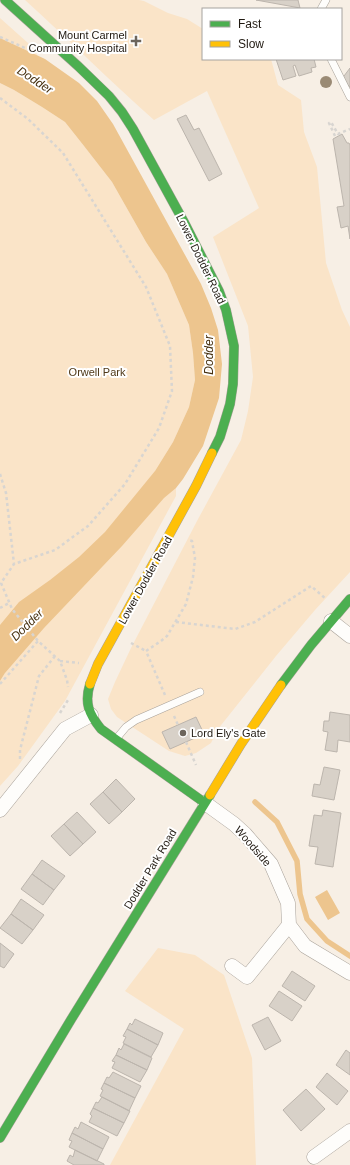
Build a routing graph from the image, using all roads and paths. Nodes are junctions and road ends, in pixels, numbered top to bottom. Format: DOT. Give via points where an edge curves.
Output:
graph roads {
  1 [pos="5,0"];
  2 [pos="332,60"];
  3 [pos="350,97"];
  4 [pos="0,98"];
  5 [pos="350,129"];
  6 [pos="335,136"];
  7 [pos="0,474"];
  8 [pos="171,532"];
  9 [pos="14,564"];
  10 [pos="350,599"];
  11 [pos="328,601"];
  12 [pos="9,603"];
  13 [pos="0,608"];
  14 [pos="331,621"];
  15 [pos="176,622"];
  16 [pos="350,636"];
  17 [pos="38,641"];
  18 [pos="55,656"];
  19 [pos="0,684"];
  20 [pos="69,691"];
  21 [pos="200,692"];
  22 [pos="170,705"];
  23 [pos="91,715"];
  24 [pos="178,725"];
  25 [pos="116,739"];
  26 [pos="186,742"];
  27 [pos="20,764"];
  28 [pos="196,765"];
  29 [pos="205,802"];
  30 [pos="0,810"];
  31 [pos="289,925"];
  32 [pos="232,966"];
  33 [pos="350,973"];
  34 [pos="350,1130"];
  35 [pos="0,1138"];
  36 [pos="314,1157"];
  1 -- 8 [label="street, Lower Dodder Road" via="78,66 122,112 185,224 226,310 234,346 232,391 226,421"];
  2 -- 3 [label="lane"];
  4 -- 9 [label="path" via="28,119 63,153 146,287 170,346 172,391 159,428 125,484 88,526 55,550"];
  5 -- 6 [label="path" via="338,134 331,122 329,123"];
  7 -- 9 [label="path" via="6,494"];
  8 -- 15 [label="path" via="192,541 195,558 186,604"];
  8 -- 23 [label="street, Lower Dodder Road" via="91,679 87,692"];
  9 -- 12 [label="path" via="1,583"];
  10 -- 14 [label="street, Dodder Park Road"];
  11 -- 15 [label="path" via="311,586 255,622 235,629"];
  12 -- 13 [label="path"];
  12 -- 17 [label="path"];
  14 -- 16 [label="street"];
  14 -- 29 [label="street, Dodder Park Road" via="272,698"];
  15 -- 22 [label="path" via="167,636 146,650"];
  17 -- 18 [label="path"];
  17 -- 19 [label="path"];
  18 -- 20 [label="path" via="60,661"];
  18 -- 27 [label="path" via="39,676 20,750"];
  21 -- 22 [label="lane"];
  22 -- 24 [label="path"];
  22 -- 25 [label="lane" via="136,720"];
  23 -- 25 [label="street, Lower Dodder Road" via="101,729"];
  23 -- 30 [label="street" via="65,729"];
  25 -- 29 [label="street, Lower Dodder Road"];
  26 -- 28 [label="path"];
  29 -- 31 [label="street, Woodside" via="246,834 271,864 288,903"];
  29 -- 35 [label="street, Dodder Park Road"];
  31 -- 32 [label="street" via="247,977"];
  31 -- 33 [label="street" via="305,946"];
  34 -- 36 [label="street"];
}
